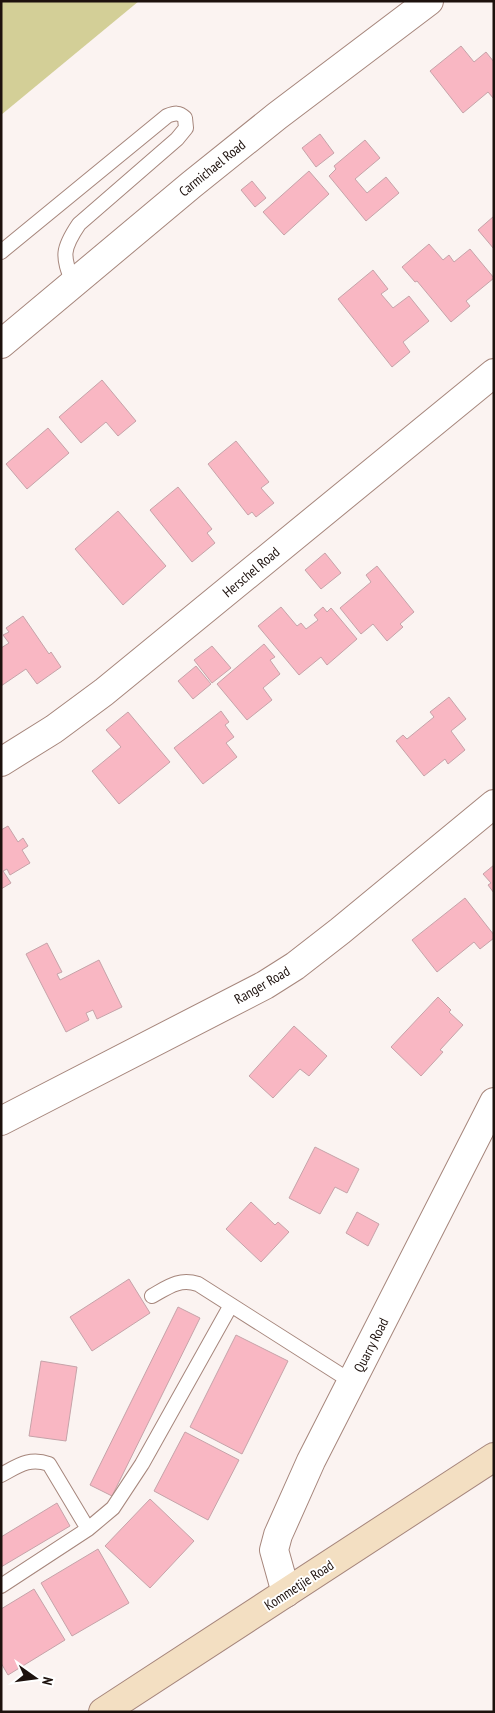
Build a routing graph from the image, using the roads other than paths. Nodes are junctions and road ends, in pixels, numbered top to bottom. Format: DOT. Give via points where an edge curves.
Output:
graph roads {
  1 [pos="429,1"];
  2 [pos="1,252"];
  3 [pos="73,283"];
  4 [pos="1,344"];
  5 [pos="494,373"];
  6 [pos="1,762"];
  7 [pos="494,804"];
  8 [pos="494,1102"];
  9 [pos="1,1121"];
  10 [pos="152,1296"];
  11 [pos="231,1305"];
  12 [pos="352,1382"];
  13 [pos="494,1457"];
  14 [pos="1,1475"];
  15 [pos="88,1529"];
  16 [pos="1,1586"];
  17 [pos="286,1593"];
  18 [pos="103,1712"];
  1 -- 3 [label="street, Carmichael Road" via="277,116"];
  2 -- 3 [label="lane" via="167,116 181,114 186,118 186,128 177,139 78,224 70,236 65,257"];
  3 -- 4 [label="street, Carmichael Road"];
  5 -- 6 [label="street, Herschel Road" via="112,686 54,729"];
  7 -- 9 [label="street, Ranger Road" via="295,966 265,985"];
  8 -- 12 [label="street, Quarry Road"];
  10 -- 11 [label="lane" via="173,1284 190,1282"];
  11 -- 12 [label="lane"];
  11 -- 15 [label="lane" via="123,1495"];
  12 -- 17 [label="street, Quarry Road" via="311,1461 278,1535 274,1550"];
  13 -- 17 [label="main road, Kommetjie Road"];
  14 -- 15 [label="lane" via="31,1461 49,1464"];
  15 -- 16 [label="lane"];
  17 -- 18 [label="main road, Kommetjie Road"];
}
